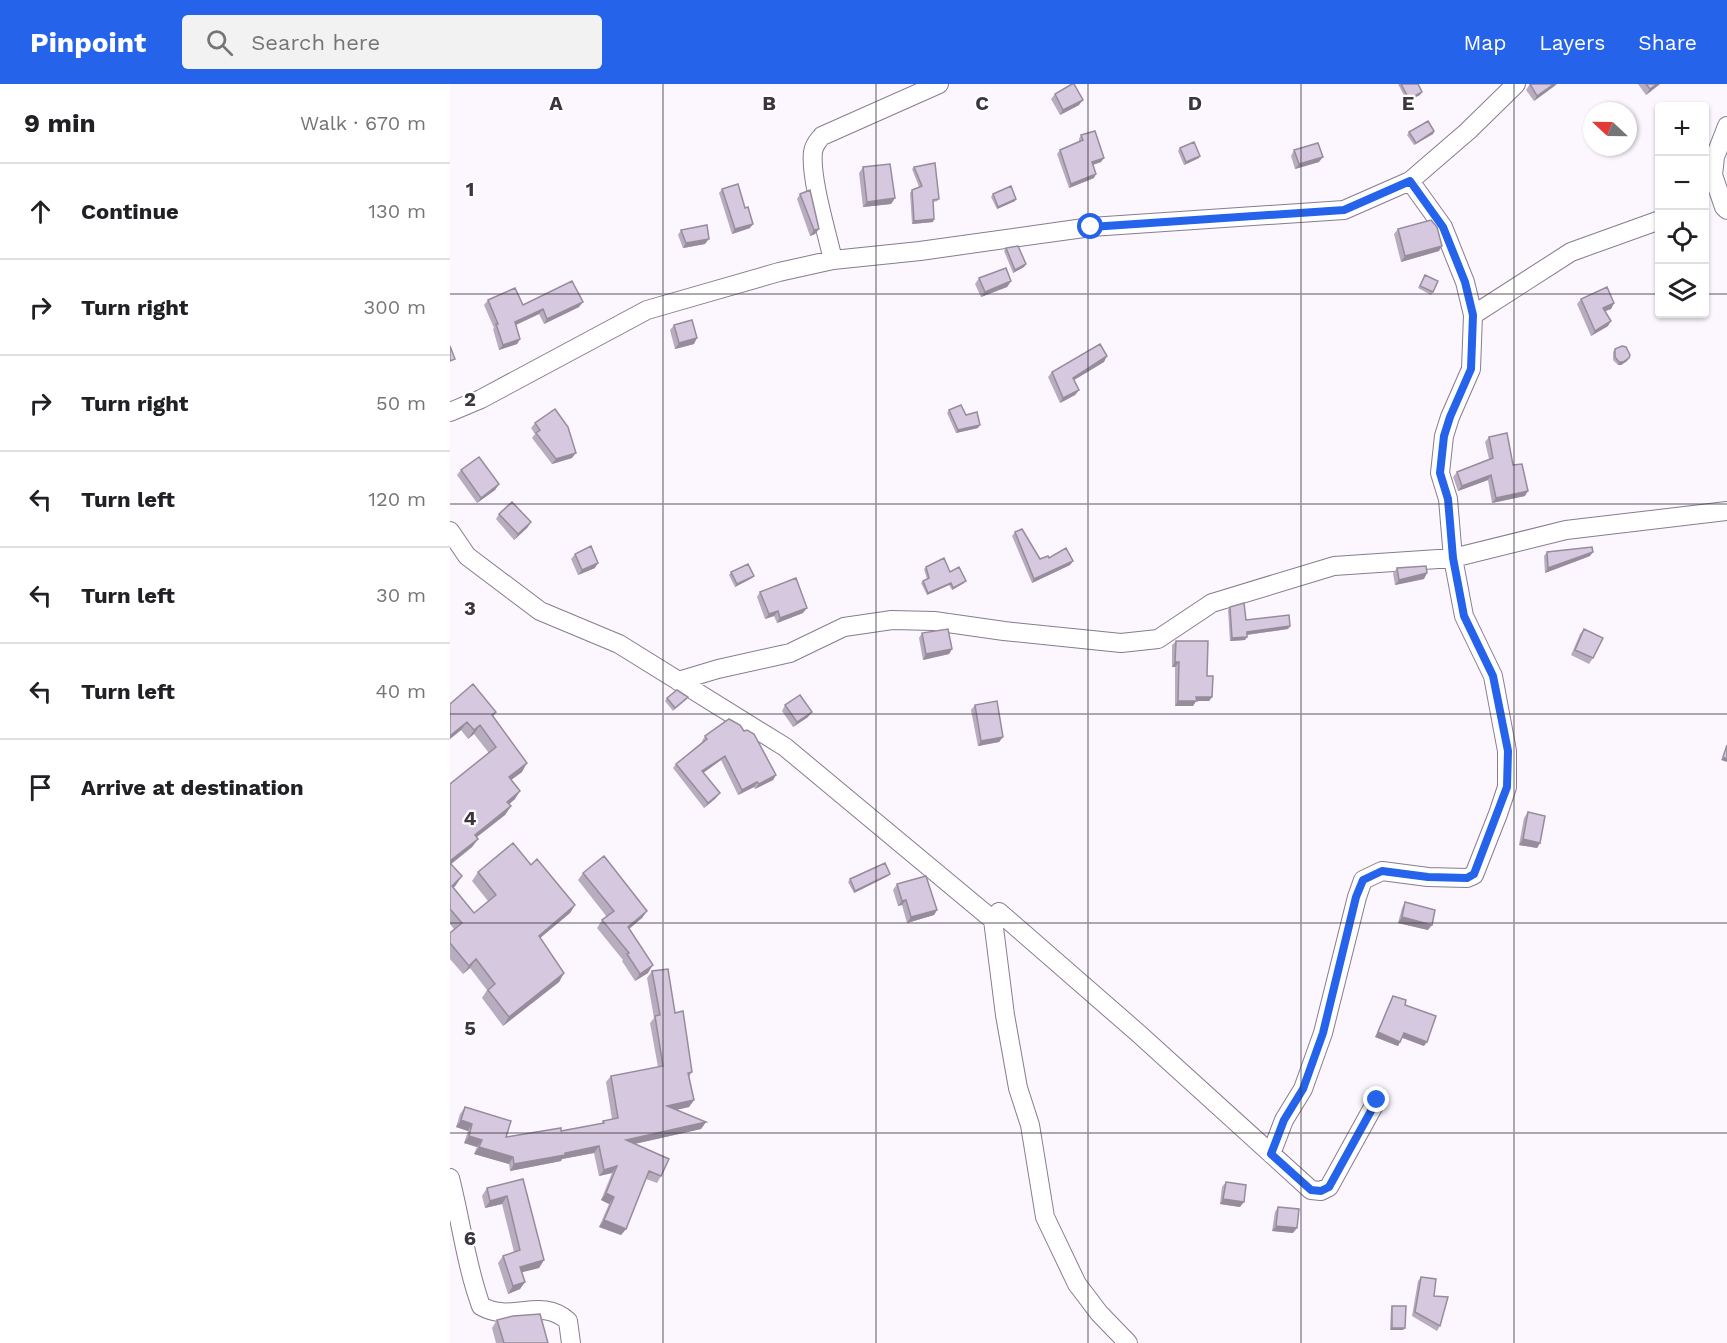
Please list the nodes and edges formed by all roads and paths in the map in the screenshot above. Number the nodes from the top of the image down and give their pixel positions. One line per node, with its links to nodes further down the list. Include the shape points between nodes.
1 (939, 84): 7 (street, via 816,142 814,174)
2 (1516, 84): 4 (street)
3 (1727, 126): 5 (street, via 1715,157 1713,175)
4 (1410, 181): 7 (street, via 1344,210 1091,227); 8 (street, via 1443,227 1465,282)
5 (1718, 203)
6 (1655, 221): 8 (street, via 1571,252)
7 (833, 260): 9 (street, via 647,310)
8 (1473, 315): 12 (street, via 1471,369 1450,417 1441,460)
9 (450, 412)
10 (1727, 511): 12 (street, via 1566,530)
11 (450, 531): 13 (street, via 467,556 540,611 619,644)
12 (1453, 558): 13 (street, via 1334,566 1212,603 1158,639 1121,643 934,621 892,620 844,627 789,653); 16 (street, via 1464,616 1493,676 1508,751 1507,787 1474,874 1467,878 1428,877 1382,871 1363,880 1323,1033 1303,1089 1284,1120)
13 (678, 681): 14 (street, via 786,747)
14 (993, 920): 16 (street, via 999,912); 19 (street, via 1005,1015 1018,1088 1030,1125 1045,1217 1077,1284)
15 (1377, 1100): 16 (street, via 1329,1187 1311,1190)
16 (1271, 1154)
17 (450, 1178): 18 (street, via 481,1306 490,1312 558,1312 568,1321)
18 (571, 1343)
19 (1128, 1343)

